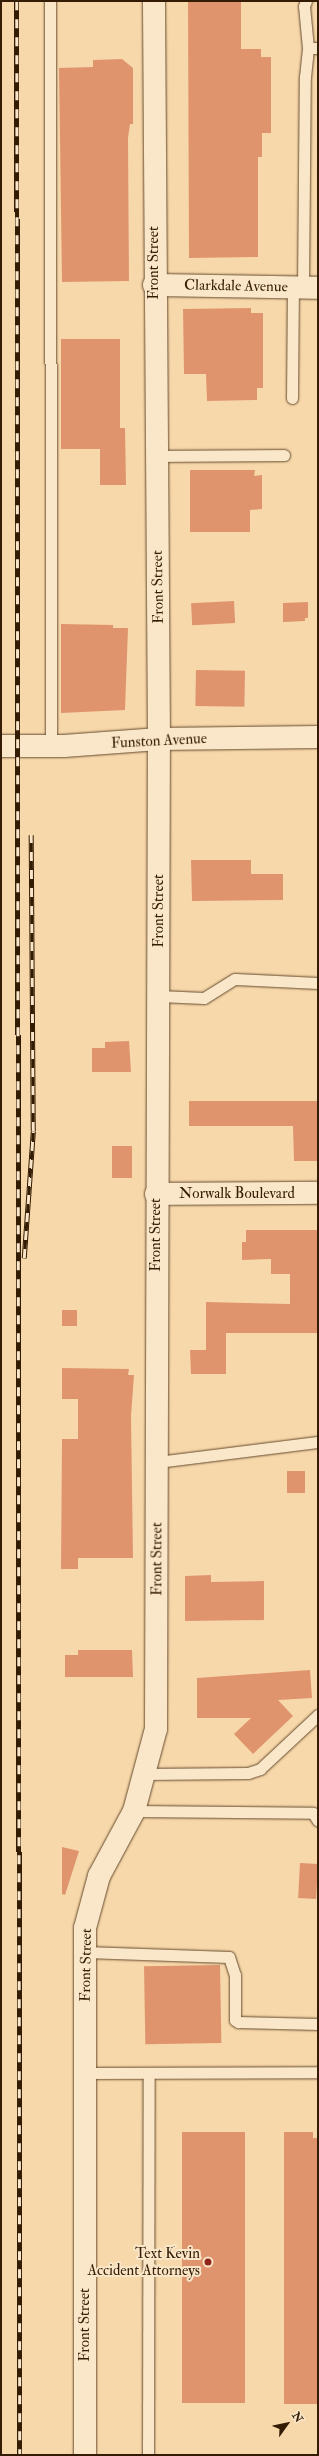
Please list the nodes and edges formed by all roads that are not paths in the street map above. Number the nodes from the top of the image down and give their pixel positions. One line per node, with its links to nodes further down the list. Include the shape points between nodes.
1 (50, 1): 13 (lane)
2 (154, 1): 5 (street, Front Street)
3 (306, 1): 4 (lane, via 304,6)
4 (313, 48): 6 (lane, via 305,77)
5 (154, 285): 6 (street, Clarkdale Avenue); 9 (street, Front Street)
6 (305, 287): 7 (lane)
7 (292, 398)
8 (284, 455): 9 (lane)
9 (156, 456): 11 (street, Front Street)
10 (318, 737): 11 (street, Funston Avenue)
11 (159, 738): 13 (street, Funston Avenue); 15 (street, Front Street)
12 (1, 746): 13 (street, Funston Avenue)
13 (52, 746)
14 (318, 983): 15 (lane, via 234,979 204,998)
15 (159, 996): 17 (street, Front Street)
16 (318, 1193): 17 (street, Norwalk Boulevard)
17 (156, 1194): 19 (street, Front Street)
18 (318, 1442): 19 (lane)
19 (157, 1462): 21 (street, Front Street, via 156,1729)
20 (318, 1715): 21 (lane, via 260,1769 248,1773)
21 (144, 1774): 22 (street, Front Street)
22 (134, 1811): 23 (lane, via 313,1813); 24 (street, Front Street, via 99,1876 85,1928)
23 (318, 1821)
24 (85, 1952): 25 (lane, via 228,1957 235,1975 235,2020); 27 (street, Front Street)
25 (318, 2024)
26 (318, 2072): 28 (lane)
27 (85, 2073): 28 (lane); 29 (street, Front Street)
28 (149, 2073): 30 (lane)
29 (85, 2455)
30 (148, 2455)

